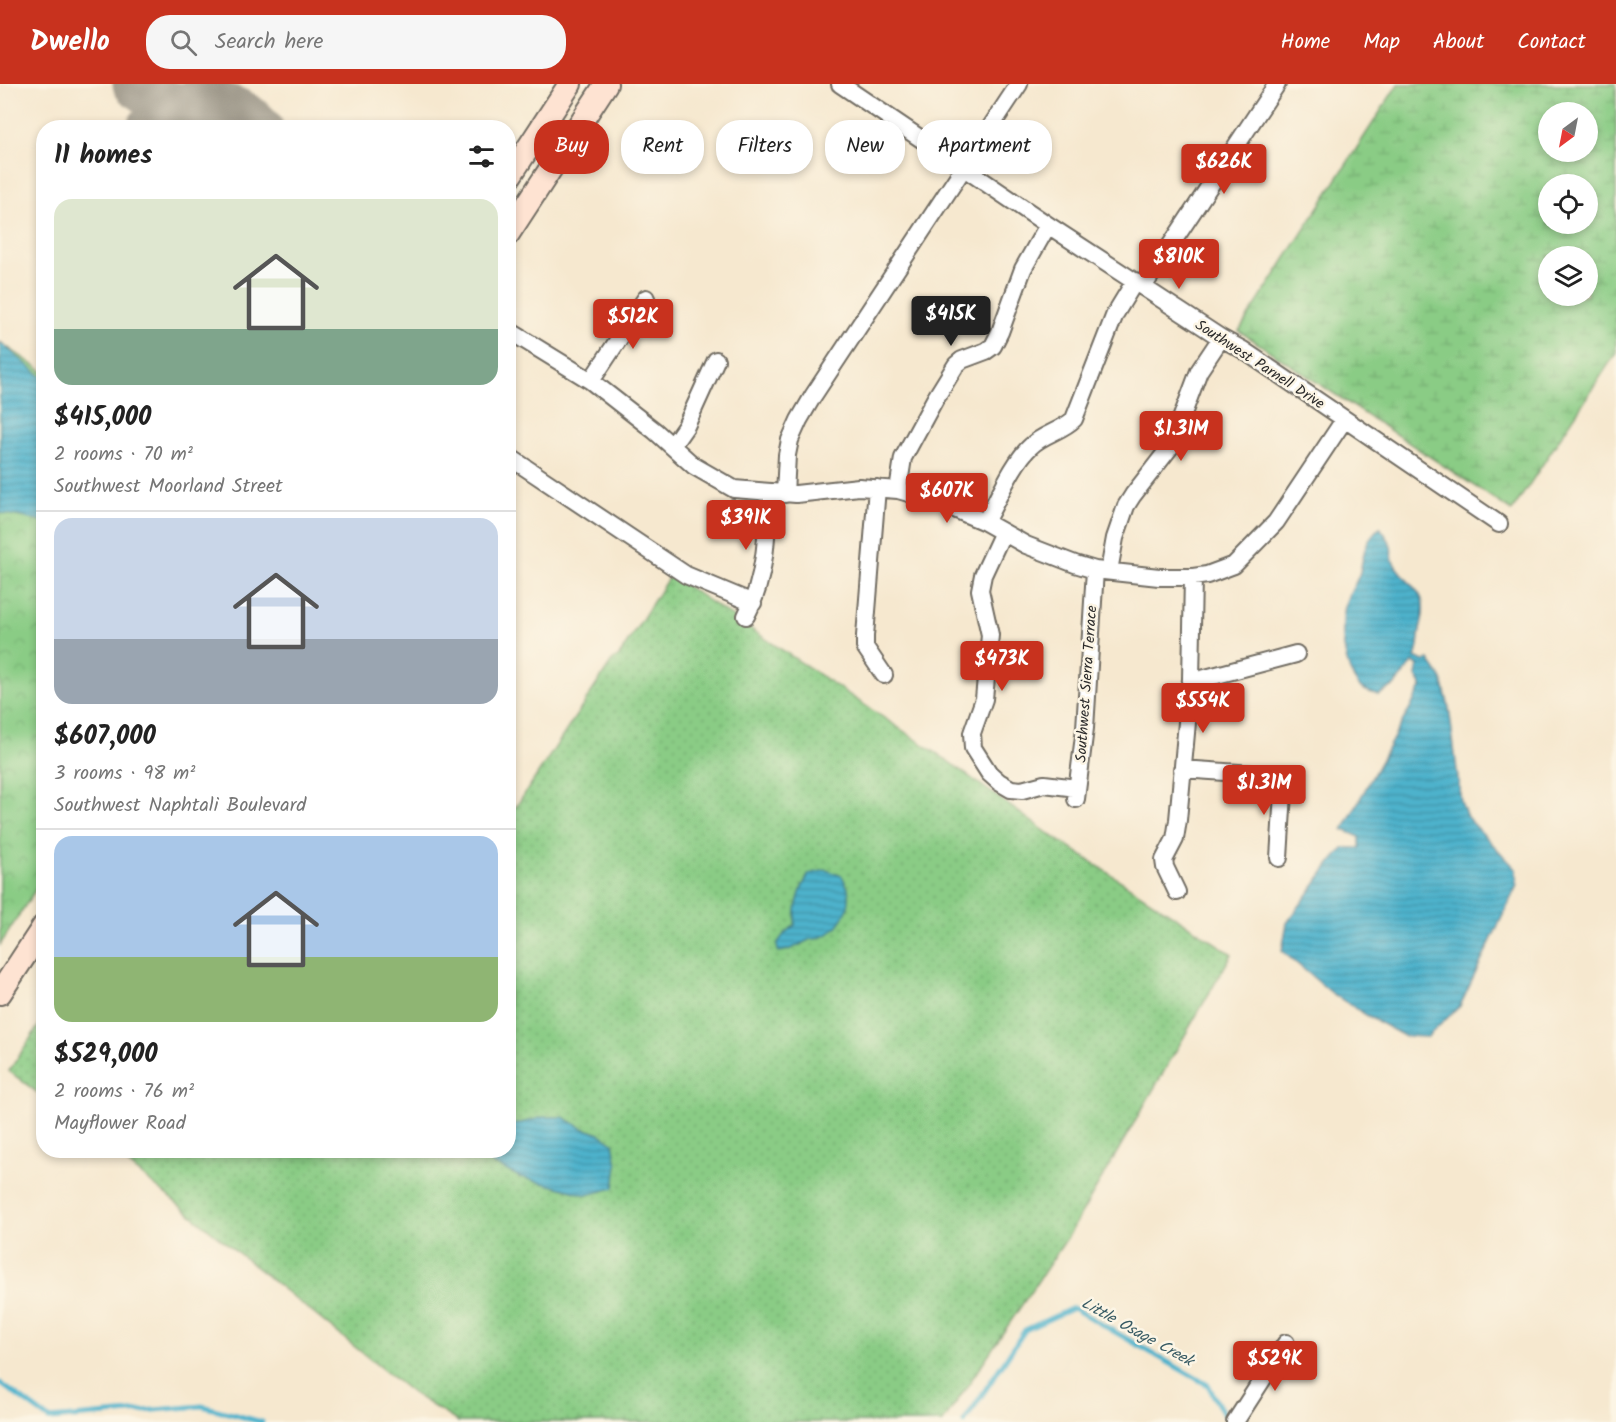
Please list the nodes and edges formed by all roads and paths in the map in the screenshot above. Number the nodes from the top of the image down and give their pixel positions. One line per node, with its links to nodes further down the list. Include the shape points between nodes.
1 (570, 84): 8 (main road)
2 (606, 84): 11 (main road)
3 (840, 84): 7 (street, Southwest Parnell Drive)
4 (1019, 84): 6 (street)
5 (1277, 84): 13 (street)
6 (995, 120)
7 (917, 136)
8 (516, 167)
9 (960, 174): 24 (street, via 799,420)
10 (973, 174): 12 (street, Southwest Parnell Drive)
11 (516, 222)
12 (1048, 225): 13 (street, Southwest Parnell Drive); 23 (street, via 1023,268 993,346 956,365 935,399 903,458)
13 (1139, 284): 16 (street, Southwest Parnell Drive); 25 (street, via 1114,314 1074,419 1030,447)
14 (646, 298): 18 (street)
15 (516, 335): 18 (street)
16 (1221, 338): 19 (street, Southwest Parnell Drive); 28 (street, Southwest Sierra Terrace, via 1199,371 1171,446 1126,506)
17 (716, 360): 20 (street, via 686,426)
18 (591, 381): 20 (street)
19 (1344, 420): 26 (street, Southwest Parnell Drive); 29 (street, via 1276,522 1234,565)
20 (672, 446): 24 (street, via 694,465 734,489)
21 (516, 461): 24 (street, via 686,575 750,610 758,591)
22 (877, 488): 23 (street); 24 (street); 31 (street, via 865,636 866,647)
23 (898, 490): 25 (street)
24 (777, 493)
25 (985, 522): 27 (street)
26 (1499, 524)
27 (1003, 532): 28 (street, via 1026,545); 28 (street, Southwest Sierra Terrace, via 980,590 990,634 984,699 972,733 973,748 989,773 1011,789 1044,784 1076,793)
28 (1102, 570): 29 (street)
29 (1193, 578): 32 (street)
30 (1296, 654): 32 (street)
31 (884, 675)
32 (1191, 679): 33 (street)
33 (1182, 769): 34 (street, via 1284,776); 35 (street, via 1174,839 1164,860)
34 (1279, 858)
35 (1178, 892)
36 (36, 938): 37 (main road)
37 (0, 993)
38 (1286, 1343): 39 (street)
39 (1235, 1422)

